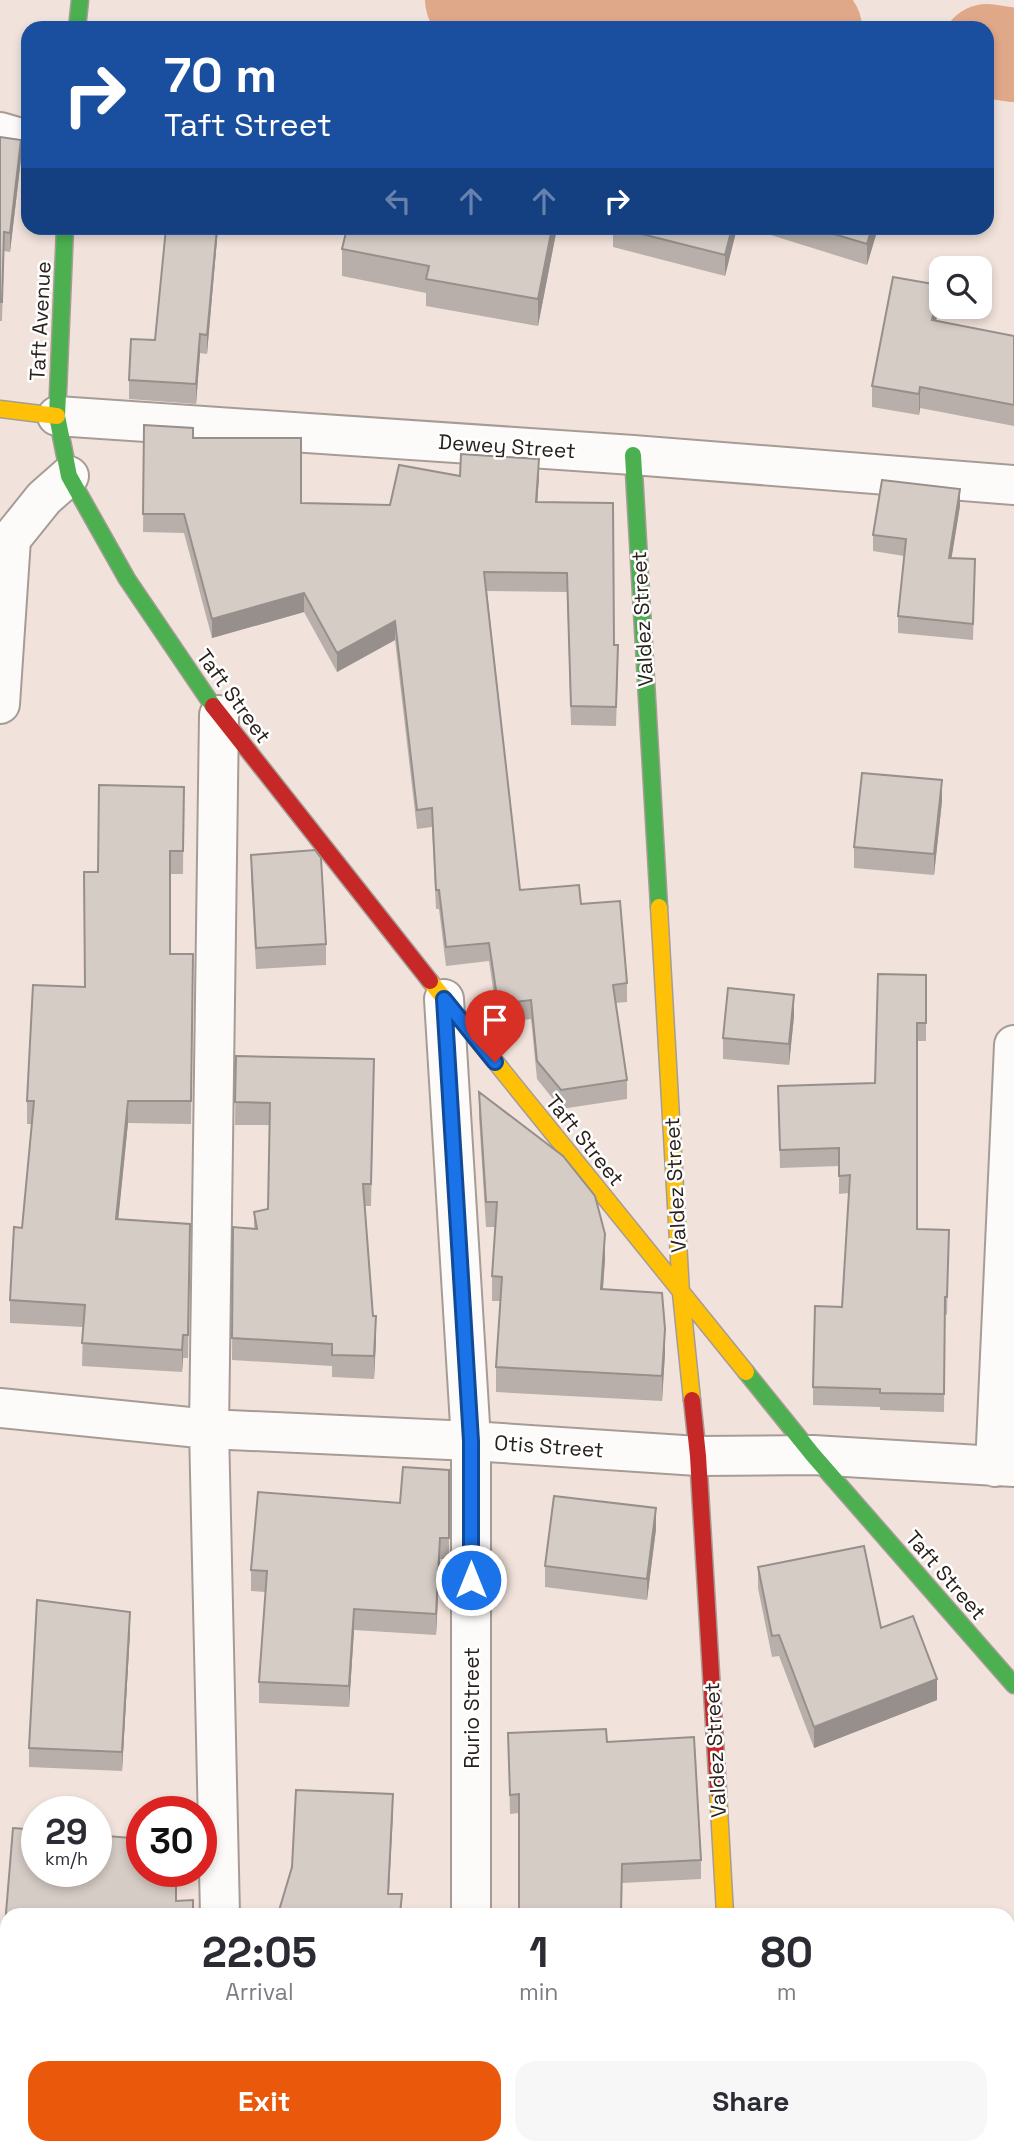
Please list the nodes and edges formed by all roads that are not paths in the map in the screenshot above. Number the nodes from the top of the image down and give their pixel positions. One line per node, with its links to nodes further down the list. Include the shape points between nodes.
1 (80, 0): 2 (street)
2 (78, 21)
3 (0, 132): 4 (street)
4 (21, 137)
5 (65, 235): 7 (street, Taft Avenue)
6 (0, 409): 7 (street, Dewey Street)
7 (57, 416): 8 (street, Dewey Street); 9 (street, Taft Street)
8 (633, 455): 10 (street, Dewey Street); 15 (street, Valdez Street)
9 (69, 475): 11 (street, via 11,539); 12 (street, Taft Street, via 127,579)
10 (1014, 485)
11 (0, 704)
12 (219, 715): 13 (street, Taft Street); 17 (street)
13 (444, 999): 15 (street, Taft Street); 18 (street, Rurio Street)
14 (1014, 1045): 21 (street)
15 (681, 1293): 19 (street, Taft Street); 20 (street, Valdez Street)
16 (0, 1408): 17 (street, Otis Street)
17 (209, 1429): 18 (street, Otis Street); 23 (street)
18 (471, 1441): 20 (street, Otis Street); 24 (street, Rurio Street)
19 (813, 1455): 20 (street, Otis Street); 21 (street, Otis Street); 22 (street, Taft Street)
20 (698, 1456): 25 (street, Valdez Street)
21 (1005, 1467)
22 (1014, 1685)
23 (220, 1908)
24 (471, 1908)
25 (725, 1908)

